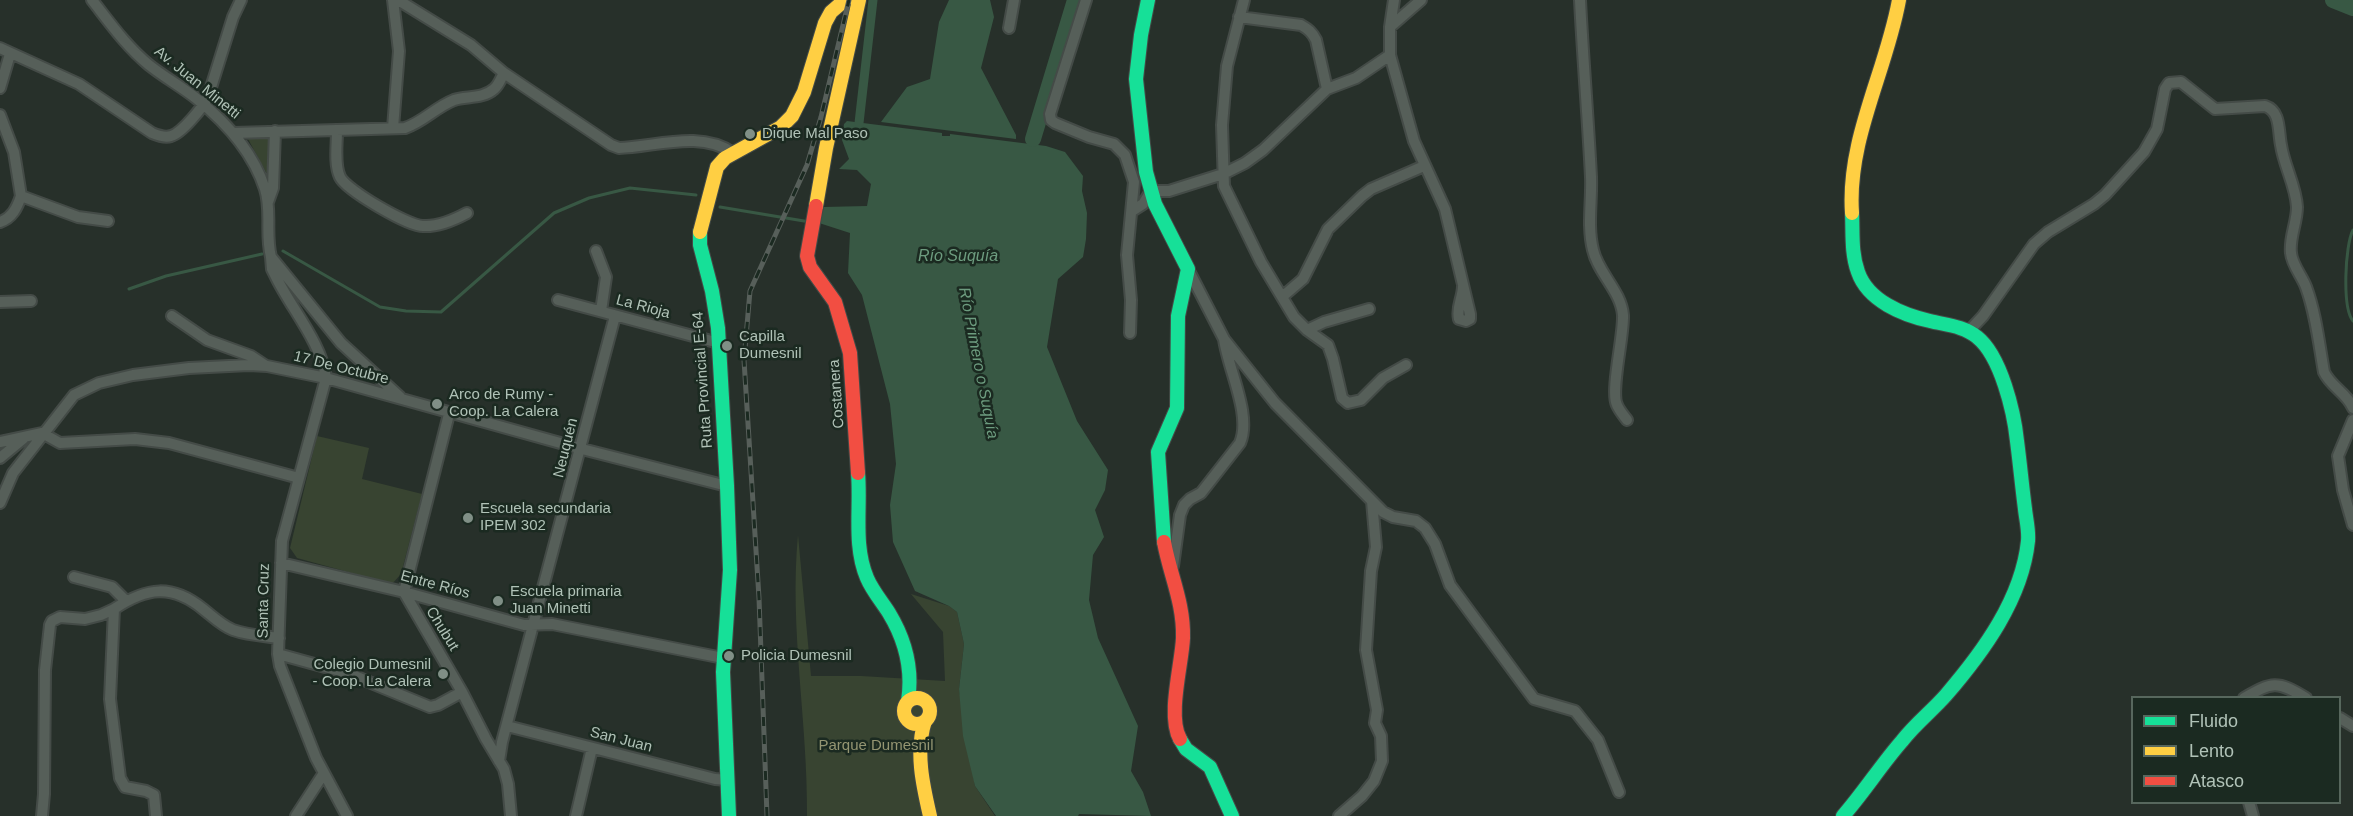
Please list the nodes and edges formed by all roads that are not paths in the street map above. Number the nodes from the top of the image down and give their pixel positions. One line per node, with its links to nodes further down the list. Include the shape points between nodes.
1 (92, 0): 23 (street, Av. Juan Minetti, via 150,65)
2 (241, 0): 23 (street)
3 (393, 0): 25 (street, via 399,51)
4 (398, 0): 20 (street, via 471,45)
5 (845, 0): 29 (street, Ruta Provincial E-64, via 825,23 804,92 792,116 775,131)
6 (859, 0): 87 (street, Costanera, via 826,148 807,246 808,261 831,295 850,353 859,486 857,537 863,568 900,633 909,657)
7 (1014, 0): 17 (street)
8 (1086, 0): 35 (street, via 1051,120 1114,144 1125,155 1134,182)
9 (1148, 0): 32 (street, via 1136,79)
10 (1244, 0): 15 (street)
11 (1394, 0): 16 (street)
12 (1421, 0): 16 (street)
13 (1580, 0): 62 (street, via 1592,248 1599,269 1621,304 1621,352 1614,391 1616,404)
14 (1899, 0): 52 (street, via 1852,174 1857,266 1874,295 1886,303 1915,316)
15 (1239, 17): 22 (street, via 1307,28 1316,40); 31 (street, via 1227,66)
16 (1390, 27): 19 (street)
17 (1009, 28)
18 (5, 51): 21 (street); 23 (street, via 79,84 160,137 177,134)
19 (1390, 55): 22 (street, via 1356,78); 30 (street)
20 (504, 73): 25 (street, via 490,92 452,101 415,124); 29 (street, via 619,148 673,142 722,146)
21 (0, 88)
22 (1327, 89): 31 (street, via 1263,150)
23 (204, 105): 28 (street, Av. Juan Minetti)
24 (0, 115): 33 (street, via 14,152)
25 (393, 128): 27 (street)
26 (275, 130): 27 (street); 28 (street); 34 (street, via 273,188)
27 (337, 130): 36 (street, via 339,174 347,186 414,225 432,226)
28 (234, 133): 34 (street, Av. Juan Minetti, via 255,167)
29 (733, 153): 55 (street, Ruta Provincial E-64, via 719,163 713,175 700,245 712,291)
30 (1424, 166): 42 (street, via 1445,209); 43 (street, via 1362,196 1328,229 1303,279)
31 (1223, 174): 32 (street, via 1169,191); 43 (street, via 1224,186 1244,231)
32 (1151, 191): 35 (street, via 1143,204); 41 (street)
33 (21, 196): 37 (street, via 78,217); 38 (street, via 8,219)
34 (268, 202): 40 (street, Av. Juan Minetti)
35 (1131, 211): 53 (street, via 1127,255)
36 (467, 213)
37 (108, 221)
38 (0, 222)
39 (596, 251): 48 (street, via 606,277)
40 (271, 257): 58 (street, Av. Juan Minetti, via 276,278 323,363); 59 (street, via 336,336)
41 (1188, 269): 54 (street); 75 (street, via 1178,316 1177,408 1158,452 1162,529)
42 (1463, 286)
43 (1282, 297): 51 (street)
44 (558, 300): 48 (street, La Rioja)
45 (31, 301): 46 (street)
46 (0, 302)
47 (1369, 309): 51 (street)
48 (600, 311): 50 (street, La Rioja)
49 (172, 316): 57 (street, via 207,340)
50 (615, 316): 55 (street, La Rioja); 67 (street, Neuquén)
51 (1307, 330): 56 (street, via 1328,345 1342,398 1348,403 1361,400 1383,378)
52 (1969, 331): 60 (street, via 2034,244 2105,195 2144,152 2157,129 2165,89 2174,81 2181,82 2215,110 2265,106 2276,114 2297,210 2292,259 2310,302 2324,372); 107 (street, via 1985,346 2012,406 2028,538 2025,557 1993,636 1946,696 1902,740)
53 (1131, 333)
54 (1224, 339): 71 (street, via 1275,403); 75 (street, via 1244,434 1202,493 1184,505)
55 (719, 343): 70 (street, Ruta Provincial E-64)
56 (1406, 365)
57 (267, 366): 58 (street, 17 De Octubre); 64 (street, 17 De Octubre, via 189,368 99,383 74,395)
58 (326, 378): 59 (street, 17 De Octubre); 69 (street, Santa Cruz)
59 (402, 399): 61 (street, 17 De Octubre)
60 (2353, 408)
61 (449, 414): 67 (street, 17 De Octubre); 77 (street)
62 (1627, 420)
63 (2353, 420): 73 (street, via 2338,456)
64 (42, 433): 65 (street); 69 (street, via 60,442 135,439 169,443); 72 (street, 17 De Octubre, via 13,473)
65 (28, 435): 66 (street); 68 (street)
66 (0, 442)
67 (582, 450): 70 (street, 17 De Octubre); 80 (street, Neuquén)
68 (0, 458)
69 (299, 478): 74 (street, Santa Cruz, via 282,541)
70 (727, 486): 83 (street, Ruta Provincial E-64, via 730,570)
71 (1372, 501): 96 (street, via 1383,512 1425,528 1450,585 1534,699 1575,711 1598,740); 106 (street, via 1376,547 1366,650 1382,761 1374,781)
72 (0, 503)
73 (2353, 525)
74 (281, 563): 77 (street, Entre Ríos); 81 (street, Santa Cruz)
75 (1172, 569): 105 (street, via 1183,637 1175,705 1178,735 1186,749 1210,767)
76 (74, 577): 78 (street, via 112,586)
77 (404, 592): 80 (street, Entre Ríos); 84 (street, Chubut)
78 (126, 601): 79 (street); 81 (street, via 152,591 172,591 192,600 233,630)
79 (114, 609): 97 (street, via 85,619 60,618 50,626 45,669); 98 (street, via 110,699 120,778 125,787 154,795)
80 (534, 626): 83 (street, Entre Ríos, via 552,624); 90 (street, Neuquén)
81 (279, 638): 82 (street, Santa Cruz)
82 (278, 654): 84 (street, via 347,673 430,707); 94 (street, Santa Cruz, via 283,679)
83 (723, 658): 95 (street, Ruta Provincial E-64)
84 (462, 692): 93 (street, Chubut)
85 (2261, 693): 86 (street, via 2281,684)
86 (2302, 696)
87 (915, 700): 88 (street, Costanera, via 927,704 930,711); 89 (street, Costanera, via 903,710)
88 (926, 721): 89 (street); 91 (street, Costanera)
89 (911, 723): 91 (street, Costanera)
90 (507, 726): 92 (street, San Juan); 93 (street, Neuquén)
91 (920, 739): 104 (street, Costanera, via 924,794)
92 (592, 748): 95 (street, San Juan); 102 (street)
93 (499, 761): 101 (street, Chubut, via 506,776)
94 (324, 773): 99 (street); 100 (street, Santa Cruz)
95 (728, 780): 103 (street, Ruta Provincial E-64)
96 (1619, 792)
97 (42, 816)
98 (156, 816)
99 (296, 816)
100 (347, 816)
101 (511, 816)
102 (576, 816)
103 (729, 816)
104 (930, 816)
105 (1232, 816)
106 (1339, 816)
107 (1843, 816)

